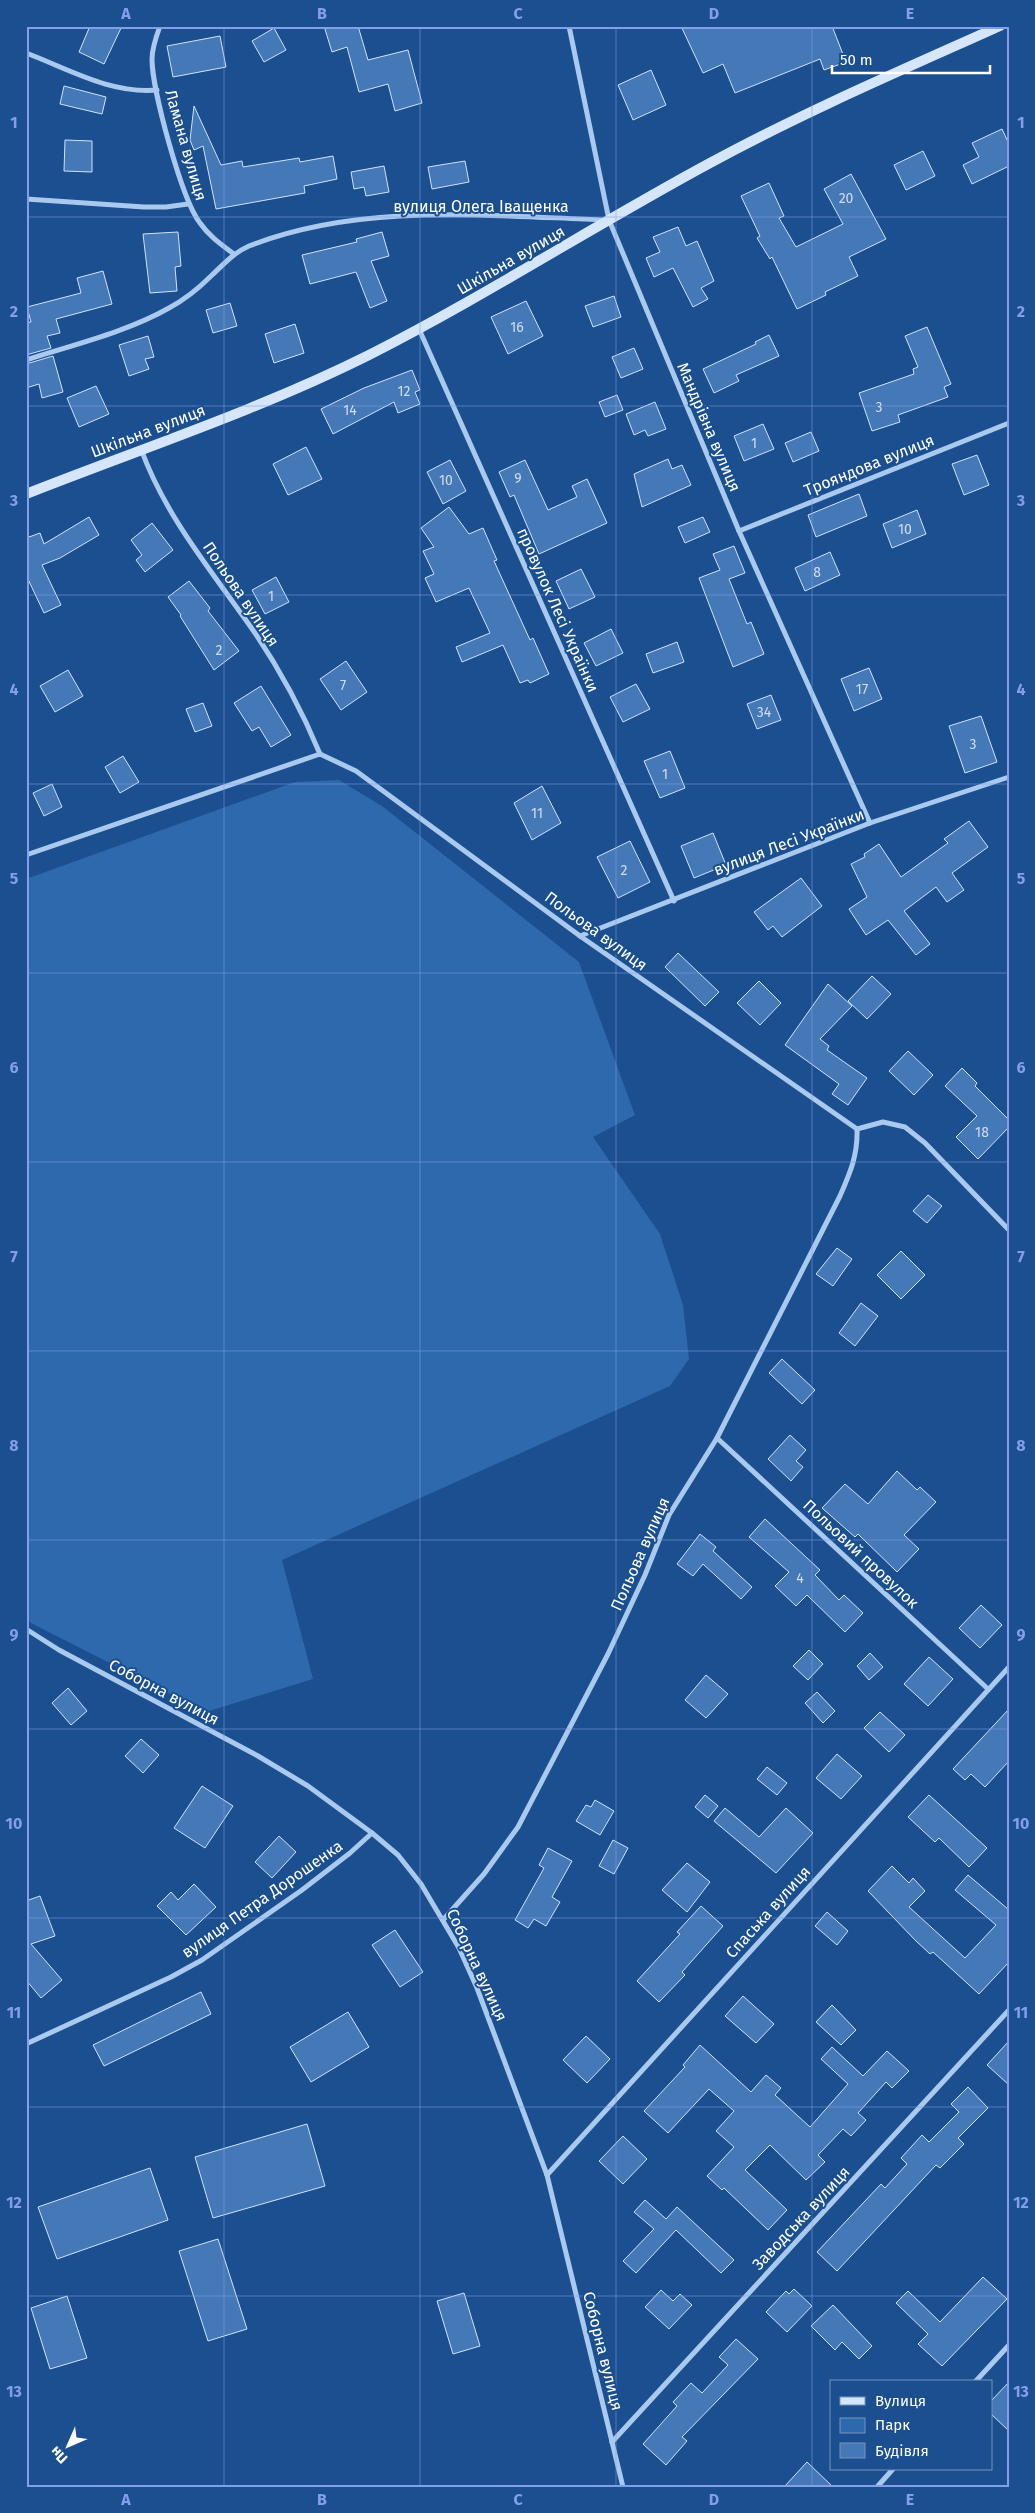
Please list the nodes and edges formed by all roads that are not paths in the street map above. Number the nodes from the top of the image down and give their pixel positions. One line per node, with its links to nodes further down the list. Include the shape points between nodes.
1 (160, 26): 5 (street, Ламана вулиця, via 152,59)
2 (570, 26): 8 (street, Мандрівна вулиця)
3 (1000, 26): 8 (main road, Шкільна вулиця, via 767,133)
4 (26, 53): 5 (street, via 113,88)
5 (157, 90): 7 (street, Ламана вулиця)
6 (26, 199): 7 (street, via 166,208)
7 (188, 204): 9 (street, Ламана вулиця, via 208,232)
8 (609, 220): 9 (street, вулиця Олега Іващенка, via 460,215 392,217 302,231 249,246); 10 (main road, Шкільна вулиця); 15 (street, Мандрівна вулиця)
9 (234, 254): 11 (street, вулиця Олега Іващенка, via 199,288 158,314)
10 (419, 329): 13 (main road, Шкільна вулиця, via 320,377); 20 (street, провулок Лесі Українки)
11 (26, 360)
12 (1009, 423): 15 (street, Трояндова вулиця)
13 (141, 449): 14 (main road, Шкільна вулиця); 16 (street, Польова вулиця, via 156,485 184,534 256,635 300,711)
14 (26, 494)
15 (739, 531): 18 (street, Мандрівна вулиця)
16 (320, 754): 19 (street); 21 (street, Польова вулиця, via 356,771)
17 (1009, 777): 18 (street, вулиця Лесі Українки)
18 (870, 824): 20 (street, вулиця Лесі Українки)
19 (26, 855)
20 (674, 901): 21 (street, вулиця Лесі Українки)
21 (580, 936): 22 (street, Польова вулиця)
22 (857, 1129): 23 (street, via 883,1122 905,1127 925,1143); 24 (street, Польова вулиця, via 854,1165 840,1196)
23 (1009, 1230)
24 (717, 1438): 27 (street, Польовий провулок); 29 (street, Польова вулиця, via 669,1515 608,1654 518,1827 493,1864)
25 (26, 1629): 28 (street, Соборна вулиця, via 286,1772)
26 (1009, 1666): 27 (street, Спаська вулиця)
27 (988, 1689): 32 (street, Спаська вулиця)
28 (372, 1833): 29 (street, Соборна вулиця, via 410,1869); 31 (street, вулиця Петра Дорошенка, via 310,1884 202,1960)
29 (443, 1920): 32 (street, Соборна вулиця, via 477,1988)
30 (1009, 2010): 35 (street, Заводська вулиця)
31 (26, 2044)
32 (547, 2175): 35 (street, Соборна вулиця)
33 (1009, 2345): 34 (street)
34 (977, 2380)
35 (612, 2442): 37 (street, Соборна вулиця)
36 (892, 2470): 38 (street)
37 (623, 2487)
38 (877, 2487)

